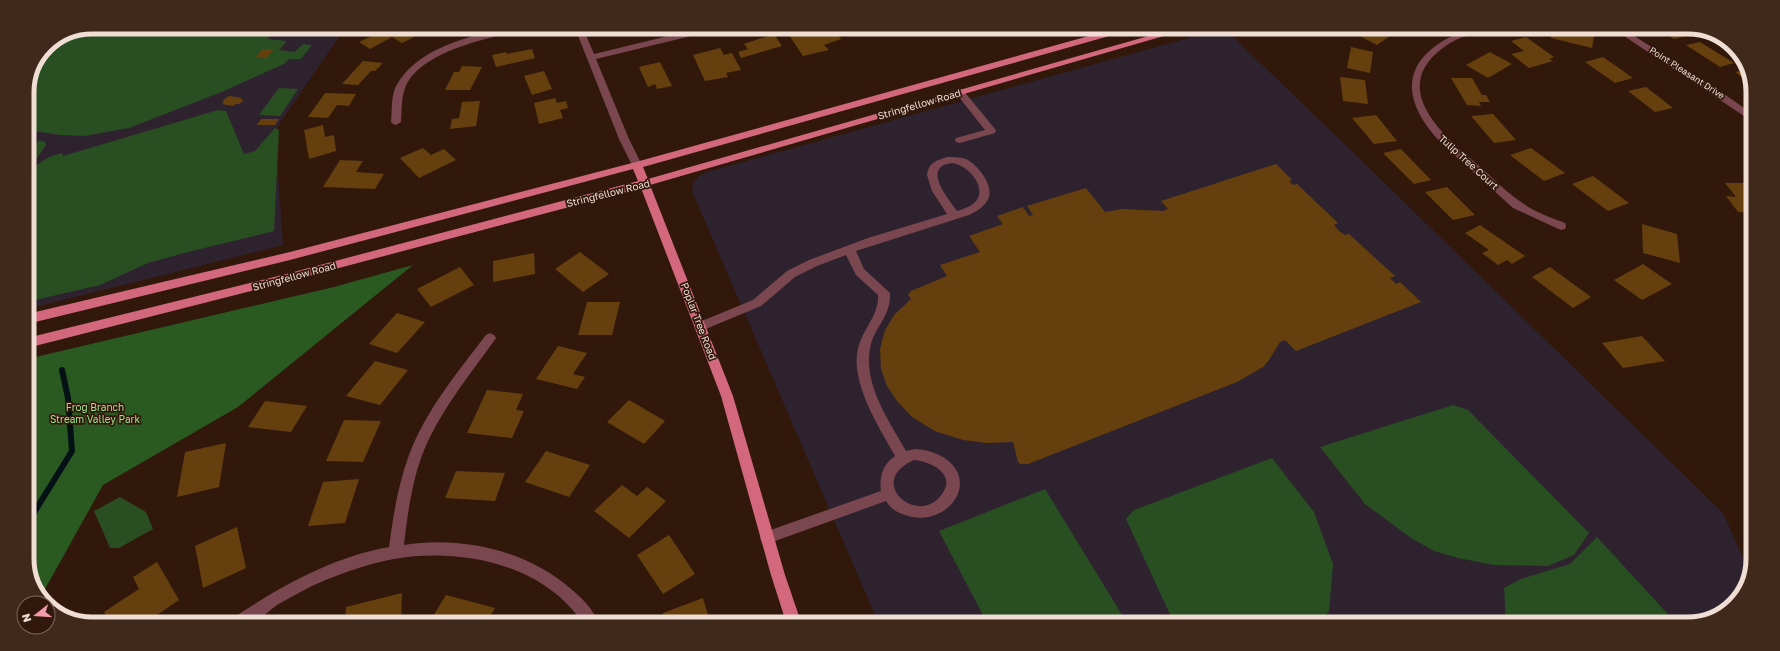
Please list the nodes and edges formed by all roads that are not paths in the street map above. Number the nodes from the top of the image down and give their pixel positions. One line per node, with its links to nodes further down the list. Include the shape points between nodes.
1 (494, 34): 11 (street, via 454,46 416,68 401,86)
2 (581, 34): 8 (street, Poplar Tree Road)
3 (688, 34): 8 (street)
4 (1106, 34): 13 (main road, Stringfellow Road)
5 (1166, 34): 9 (main road, Stringfellow Road)
6 (1462, 34): 16 (street, Tulip Tree Court, via 1439,45 1421,64 1416,84 1420,106 1429,123 1443,140 1517,205)
7 (1625, 34): 10 (street, Point Pleasant Drive)
8 (591, 57): 13 (street, Poplar Tree Road, via 624,139)
9 (960, 92): 12 (street, via 990,131); 14 (main road, Stringfellow Road)
10 (1746, 114)
11 (396, 122)
12 (960, 140)
13 (637, 164): 14 (main road, Poplar Tree Road); 18 (main road, Stringfellow Road, via 290,256)
14 (645, 183): 19 (main road, Poplar Tree Road); 21 (main road, Stringfellow Road)
15 (954, 215): 15 (street, via 981,202 986,190 982,180 969,166 953,160 936,165 932,169 932,175); 17 (street)
16 (1560, 226)
17 (849, 249): 19 (street, via 791,274 757,303); 22 (street, via 860,272 884,293 885,305 865,344 864,369 873,401)
18 (34, 317)
19 (701, 326): 24 (main road, Poplar Tree Road, via 727,396)
20 (490, 338): 25 (street, via 447,395 416,454 405,490)
21 (34, 341)
22 (903, 457): 23 (street, via 889,469 886,477); 23 (street, via 923,454 934,457 949,470 953,488 943,504 934,510 924,512 902,508)
23 (888, 494): 24 (street)
24 (767, 538): 28 (main road, Poplar Tree Road)
25 (396, 552): 26 (street, via 331,570 293,588); 27 (street, via 440,549 480,552 511,561 564,591)
26 (247, 617)
27 (588, 617)
28 (792, 617)

